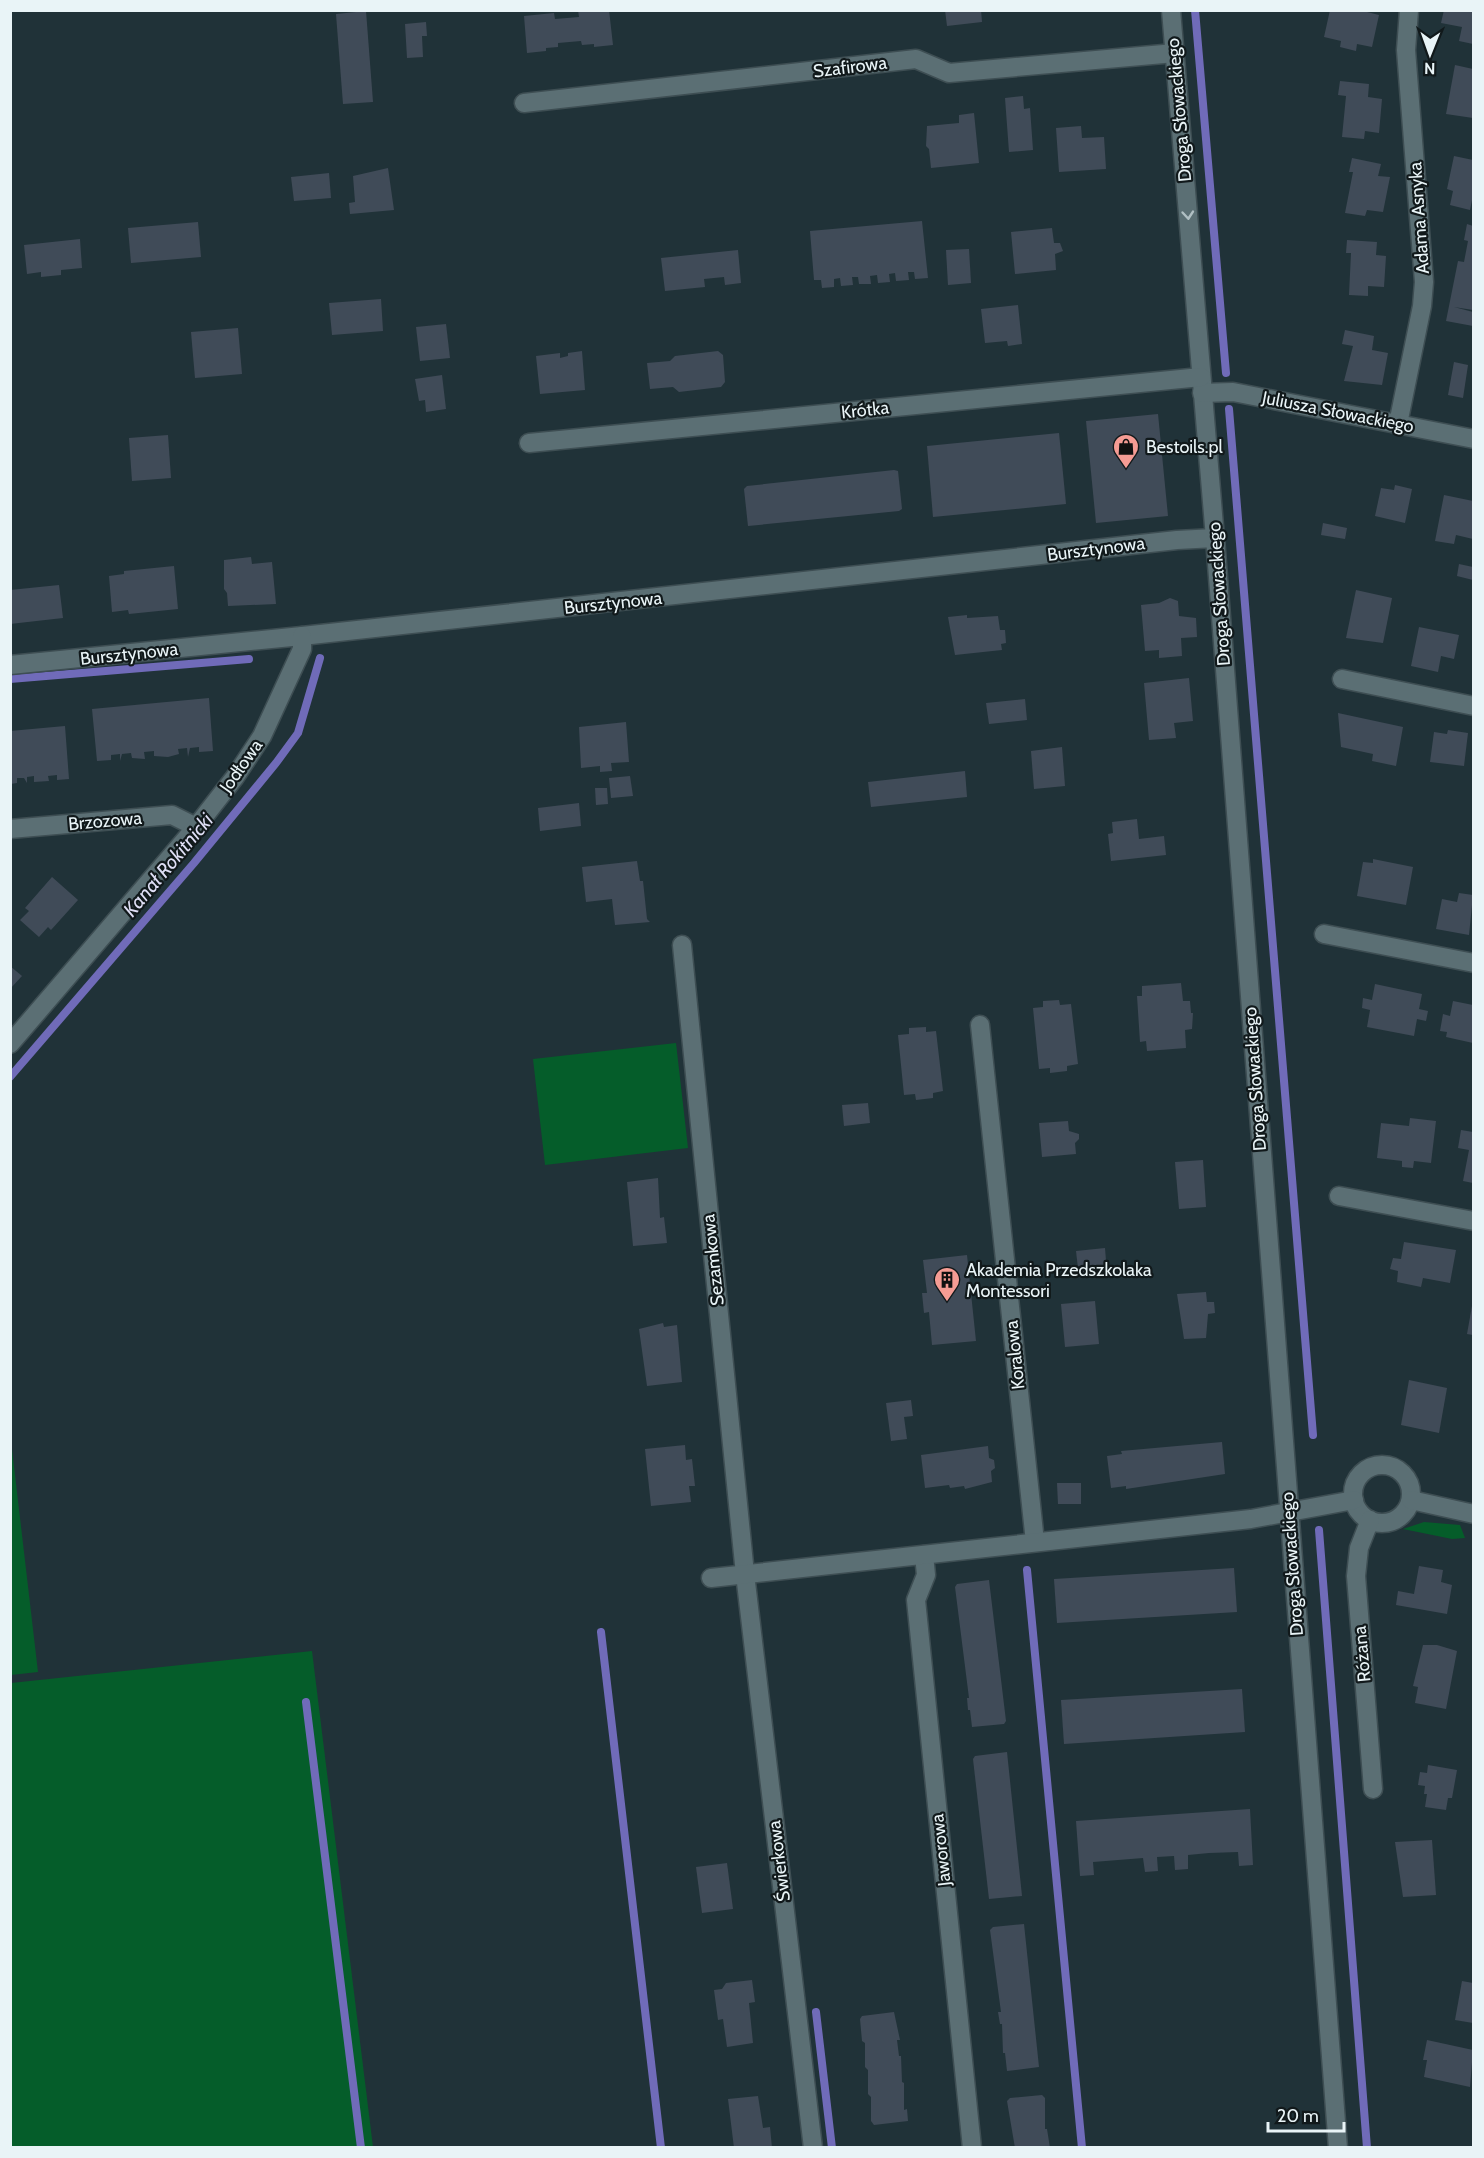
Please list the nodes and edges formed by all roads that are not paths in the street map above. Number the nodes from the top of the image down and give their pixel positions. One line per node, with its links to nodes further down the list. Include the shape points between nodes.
1 (1171, 10): 3 (street, Droga Słowackiego)
2 (1409, 10): 6 (street, Adama Asnyka, via 1406,50 1424,282)
3 (1175, 53): 4 (street, Szafirowa, via 950,73 916,59); 5 (street, Droga Słowackiego, one-way to 5)
4 (524, 103)
5 (1202, 385): 6 (street, Juliusza Słowackiego); 8 (street, Krótka); 9 (street, Droga Słowackiego)
6 (1398, 424): 7 (street, Juliusza Słowackiego)
7 (1473, 439)
8 (529, 443)
9 (1215, 538): 10 (street, Bursztynowa); 25 (street, Droga Słowackiego)
10 (302, 636): 11 (street, Bursztynowa); 14 (street, Jodłowa, via 302,649 262,736)
11 (10, 665)
12 (1342, 679): 13 (street)
13 (1473, 706)
14 (196, 827): 15 (street, Brzozowa, via 172,815); 20 (street, Jodłowa)
15 (10, 829)
16 (1324, 934): 18 (street)
17 (682, 945): 30 (street, Sezamkowa)
18 (1473, 963)
19 (980, 1025): 28 (street, Koralowa)
20 (10, 1044)
21 (1339, 1196): 22 (street)
22 (1473, 1221)
23 (1354, 1500): 24 (street, via 1360,1475 1383,1464 1406,1476); 25 (street); 27 (street)
24 (1411, 1500): 26 (street); 27 (street, via 1396,1520)
25 (1288, 1511): 28 (street, via 1251,1519); 35 (street, Droga Słowackiego)
26 (1473, 1514)
27 (1370, 1520): 32 (street, Różana, via 1359,1548 1356,1576)
28 (1035, 1542): 29 (street)
29 (924, 1555): 30 (street); 34 (street, Jaworowa, via 927,1575 916,1600)
30 (745, 1574): 31 (street); 33 (street, Świerkowa)
31 (711, 1578)
32 (1373, 1789)
33 (813, 2148)
34 (972, 2148)
35 (1338, 2148)

